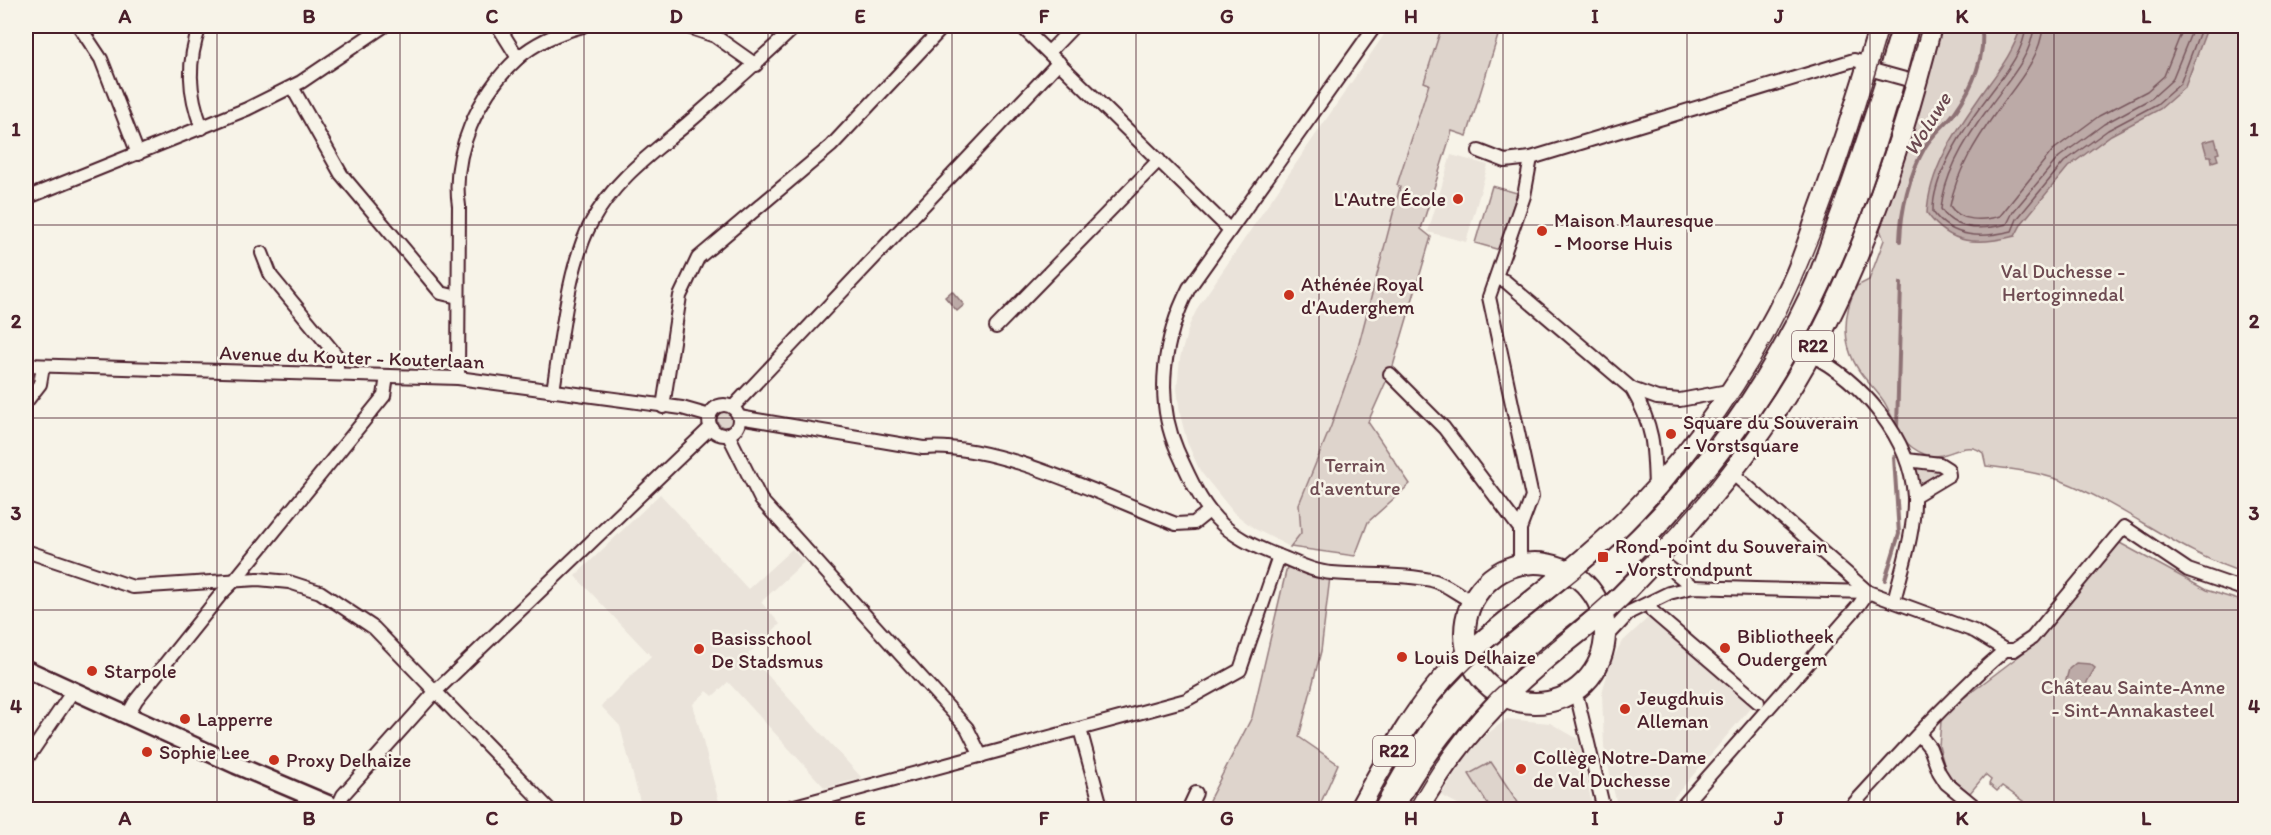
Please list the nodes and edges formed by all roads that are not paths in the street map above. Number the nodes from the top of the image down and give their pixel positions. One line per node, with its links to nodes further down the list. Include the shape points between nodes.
1 (79, 26): 23 (street, via 101,59)
2 (200, 26): 21 (street, via 189,74 190,92)
3 (384, 26): 20 (street)
4 (498, 26): 15 (street)
5 (583, 26): 15 (street, via 551,38)
6 (686, 26): 18 (street, via 715,36)
7 (796, 26): 18 (street)
8 (944, 26): 43 (street, via 831,146 698,258 680,296)
9 (1021, 26): 14 (street)
10 (1074, 26): 14 (street)
11 (1375, 26): 27 (street)
12 (1880, 26): 17 (main road, R22)
13 (1930, 26): 19 (main road, R22)
14 (1049, 52): 16 (street)
15 (518, 58): 30 (street, via 482,104 460,158 456,187)
16 (1059, 62): 25 (street); 44 (street)
17 (1869, 64): 19 (street, via 1876,71); 24 (street, via 1854,60 1840,63); 40 (main road, R22, via 1794,279)
18 (756, 65): 41 (street, via 626,174 603,202 576,262)
19 (1916, 82): 32 (main road, R22, via 1856,254)
20 (292, 87): 21 (street); 30 (street, via 341,174 441,293)
21 (202, 128): 23 (street)
22 (1479, 152): 24 (street, via 1505,161)
23 (138, 154): 26 (street)
24 (1531, 158): 29 (street, via 1524,196)
25 (1159, 160): 27 (street); 31 (street)
26 (26, 198)
27 (1230, 230): 51 (street, via 1189,288 1176,314 1164,369 1169,431 1188,476)
28 (262, 254): 35 (street, via 271,276 337,356)
29 (1496, 278): 39 (street, via 1505,281); 52 (street, via 1489,297 1532,497)
30 (458, 297): 38 (street)
31 (996, 327)
32 (1809, 354): 47 (street, via 1844,375 1859,390 1884,420); 48 (main road, R22, via 1783,400)
33 (26, 365): 34 (street, Avenue du Kouter - Kouterlaan)
34 (43, 366): 35 (street, Avenue du Kouter - Kouterlaan); 42 (street, via 40,384)
35 (337, 374): 37 (street, Avenue du Kouter - Kouterlaan)
36 (1390, 374): 52 (street, via 1444,429)
37 (387, 376): 38 (street, Avenue du Kouter - Kouterlaan); 58 (street, via 384,396)
38 (458, 378): 41 (street, Avenue du Kouter - Kouterlaan)
39 (1632, 389): 40 (street, via 1657,398 1680,400); 49 (street, via 1646,413 1653,437)
40 (1733, 390): 49 (main road, R22, via 1695,444)
41 (554, 391): 43 (street, Avenue du Kouter - Kouterlaan)
42 (26, 402)
43 (663, 407): 45 (street, Avenue du Kouter - Kouterlaan, via 682,408)
44 (736, 412): 45 (street, via 719,405); 46 (street, via 737,428); 51 (street, via 923,448 941,446 1005,458 1176,524 1194,523)
45 (710, 422): 46 (street, via 718,434); 71 (street)
46 (728, 434): 78 (street, via 761,500 967,728)
47 (1907, 460): 50 (street); 50 (street, via 1940,464 1948,469 1948,475)
48 (1731, 472): 55 (main road, R22); 61 (street)
49 (1655, 490): 57 (main road, R22)
50 (1914, 496): 63 (street)
51 (1209, 511): 54 (street, via 1246,544)
52 (1520, 529): 56 (street)
53 (26, 551): 58 (street, via 133,587)
54 (1279, 556): 62 (street, via 1328,573 1429,579); 76 (street, via 1240,670 1186,700)
55 (1657, 558): 59 (street); 65 (main road, R22)
56 (1520, 564): 57 (main road, via 1555,565); 62 (main road, via 1491,577)
57 (1571, 572): 65 (main road, via 1594,593); 68 (main road, R22)
58 (234, 580): 71 (street, via 289,582 320,592 374,628); 75 (street)
59 (1693, 587): 61 (street); 66 (street, via 1669,593 1630,612)
60 (2246, 590): 67 (street, via 2188,570 2124,527 2032,638 2014,650)
61 (1868, 592): 63 (street); 89 (street)
62 (1472, 601): 68 (main road, via 1466,618)
63 (1894, 602): 67 (street, via 1974,631)
64 (1653, 611): 74 (street)
65 (1603, 613): 66 (main road); 73 (main road, R22)
66 (1605, 639): 72 (main road, via 1595,670)
67 (2005, 650): 77 (street)
68 (1468, 655): 73 (main road, via 1480,678); 86 (main road, R22, via 1422,708)
69 (26, 669): 70 (main road)
70 (73, 691): 75 (main road); 79 (street)
71 (436, 692): 81 (street, via 343,795); 82 (street)
72 (1572, 693): 73 (main road, via 1538,703); 88 (street, via 1578,701)
73 (1503, 696): 87 (main road, R22, via 1448,759)
74 (1758, 702)
75 (127, 716): 81 (main road)
76 (1080, 729): 78 (street); 84 (street)
77 (1919, 734): 90 (street); 91 (street, via 1946,783)
78 (981, 756): 83 (street)
79 (26, 760)
80 (1196, 793): 85 (street)
81 (339, 809)
82 (550, 810)
83 (780, 810)
84 (1102, 810)
85 (1188, 810)
86 (1359, 810)
87 (1417, 810)
88 (1604, 810)
89 (1679, 810)
90 (1848, 810)
91 (1979, 810)

